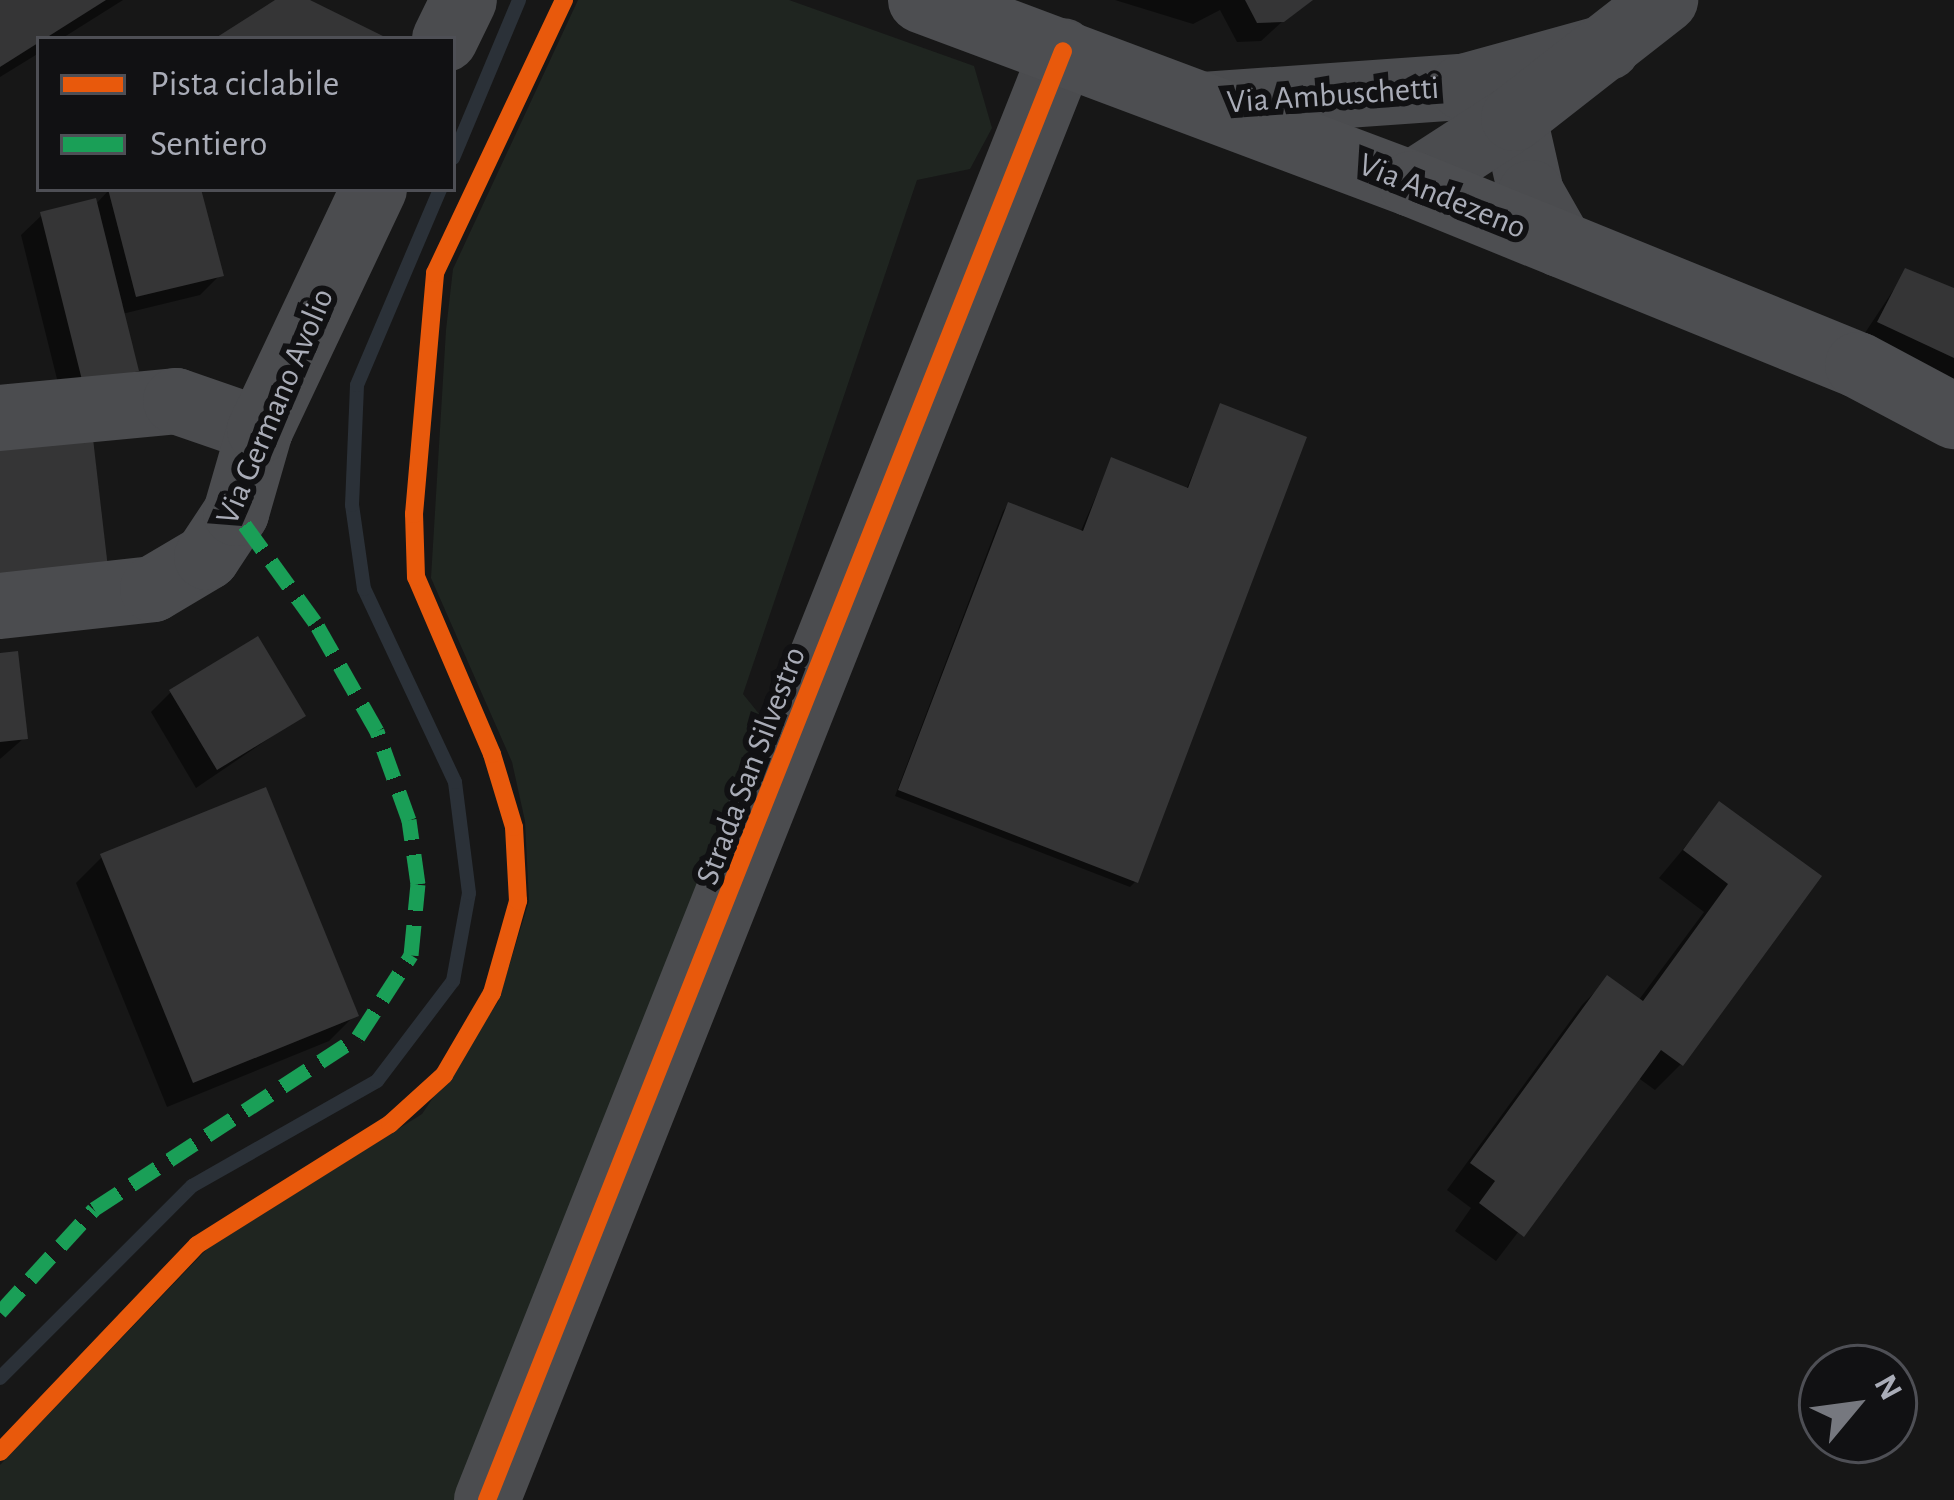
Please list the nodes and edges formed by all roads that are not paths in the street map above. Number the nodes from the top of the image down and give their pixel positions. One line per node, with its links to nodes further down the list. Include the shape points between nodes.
1 (464, 0): 4 (street)
2 (921, 0): 5 (main road, Via Andezeno)
3 (1665, 0): 6 (street, Via Ambuschetti, via 1608,46)
4 (446, 36)
5 (1064, 51): 7 (main road, Via Andezeno); 15 (street, Strada San Silvestro)
6 (1489, 102): 7 (street, Via Ambuschetti); 8 (street, Via Ambuschetti); 10 (street)
7 (1203, 105): 8 (main road, Via Andezeno)
8 (1392, 176): 10 (main road, Via Andezeno)
9 (373, 192): 13 (street, Via Germano Avolio)
10 (1560, 244): 11 (main road, Via Andezeno, via 1858,365)
11 (1954, 416)
12 (0, 418): 13 (street, via 176,401)
13 (260, 430): 14 (street, Via Germano Avolio, via 236,513 207,557 153,589)
14 (0, 606)
15 (488, 1500)

